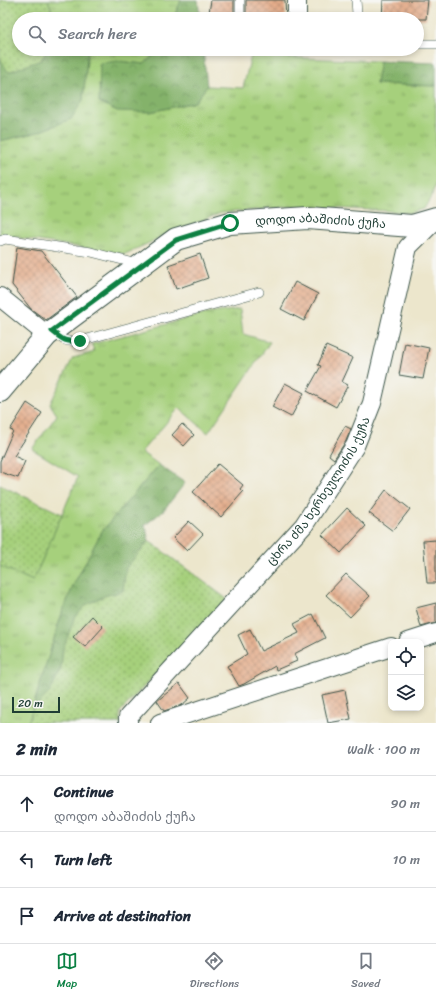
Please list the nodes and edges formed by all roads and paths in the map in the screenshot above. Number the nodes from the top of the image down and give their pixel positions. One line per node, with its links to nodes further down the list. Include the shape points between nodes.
1 (240, 0): 4 (lane)
2 (297, 0): 5 (street)
3 (356, 0): 6 (lane)
4 (240, 12)
5 (297, 12)
6 (357, 12)
7 (424, 44): 8 (lane)
8 (436, 44)
9 (436, 219): 11 (street, დოდო აბაშიძის ქუჩა, via 412,226 308,218 230,223 176,240); 19 (street, ცხრა ძმა ხერხეულიძის ქუჩა, via 408,247 372,403 355,446 304,525 128,717)
10 (0, 241): 11 (lane, via 5,239 91,252)
11 (142, 265): 14 (street, დოდო აბაშიძის ქუჩა)
12 (259, 292): 14 (lane, via 80,341 70,342)
13 (0, 297): 14 (street)
14 (49, 333): 15 (street, დოდო აბაშიძის ქუჩა)
15 (0, 392)
16 (436, 633): 17 (street)
17 (417, 639)
18 (388, 648): 20 (street)
19 (128, 723)
20 (160, 723)

